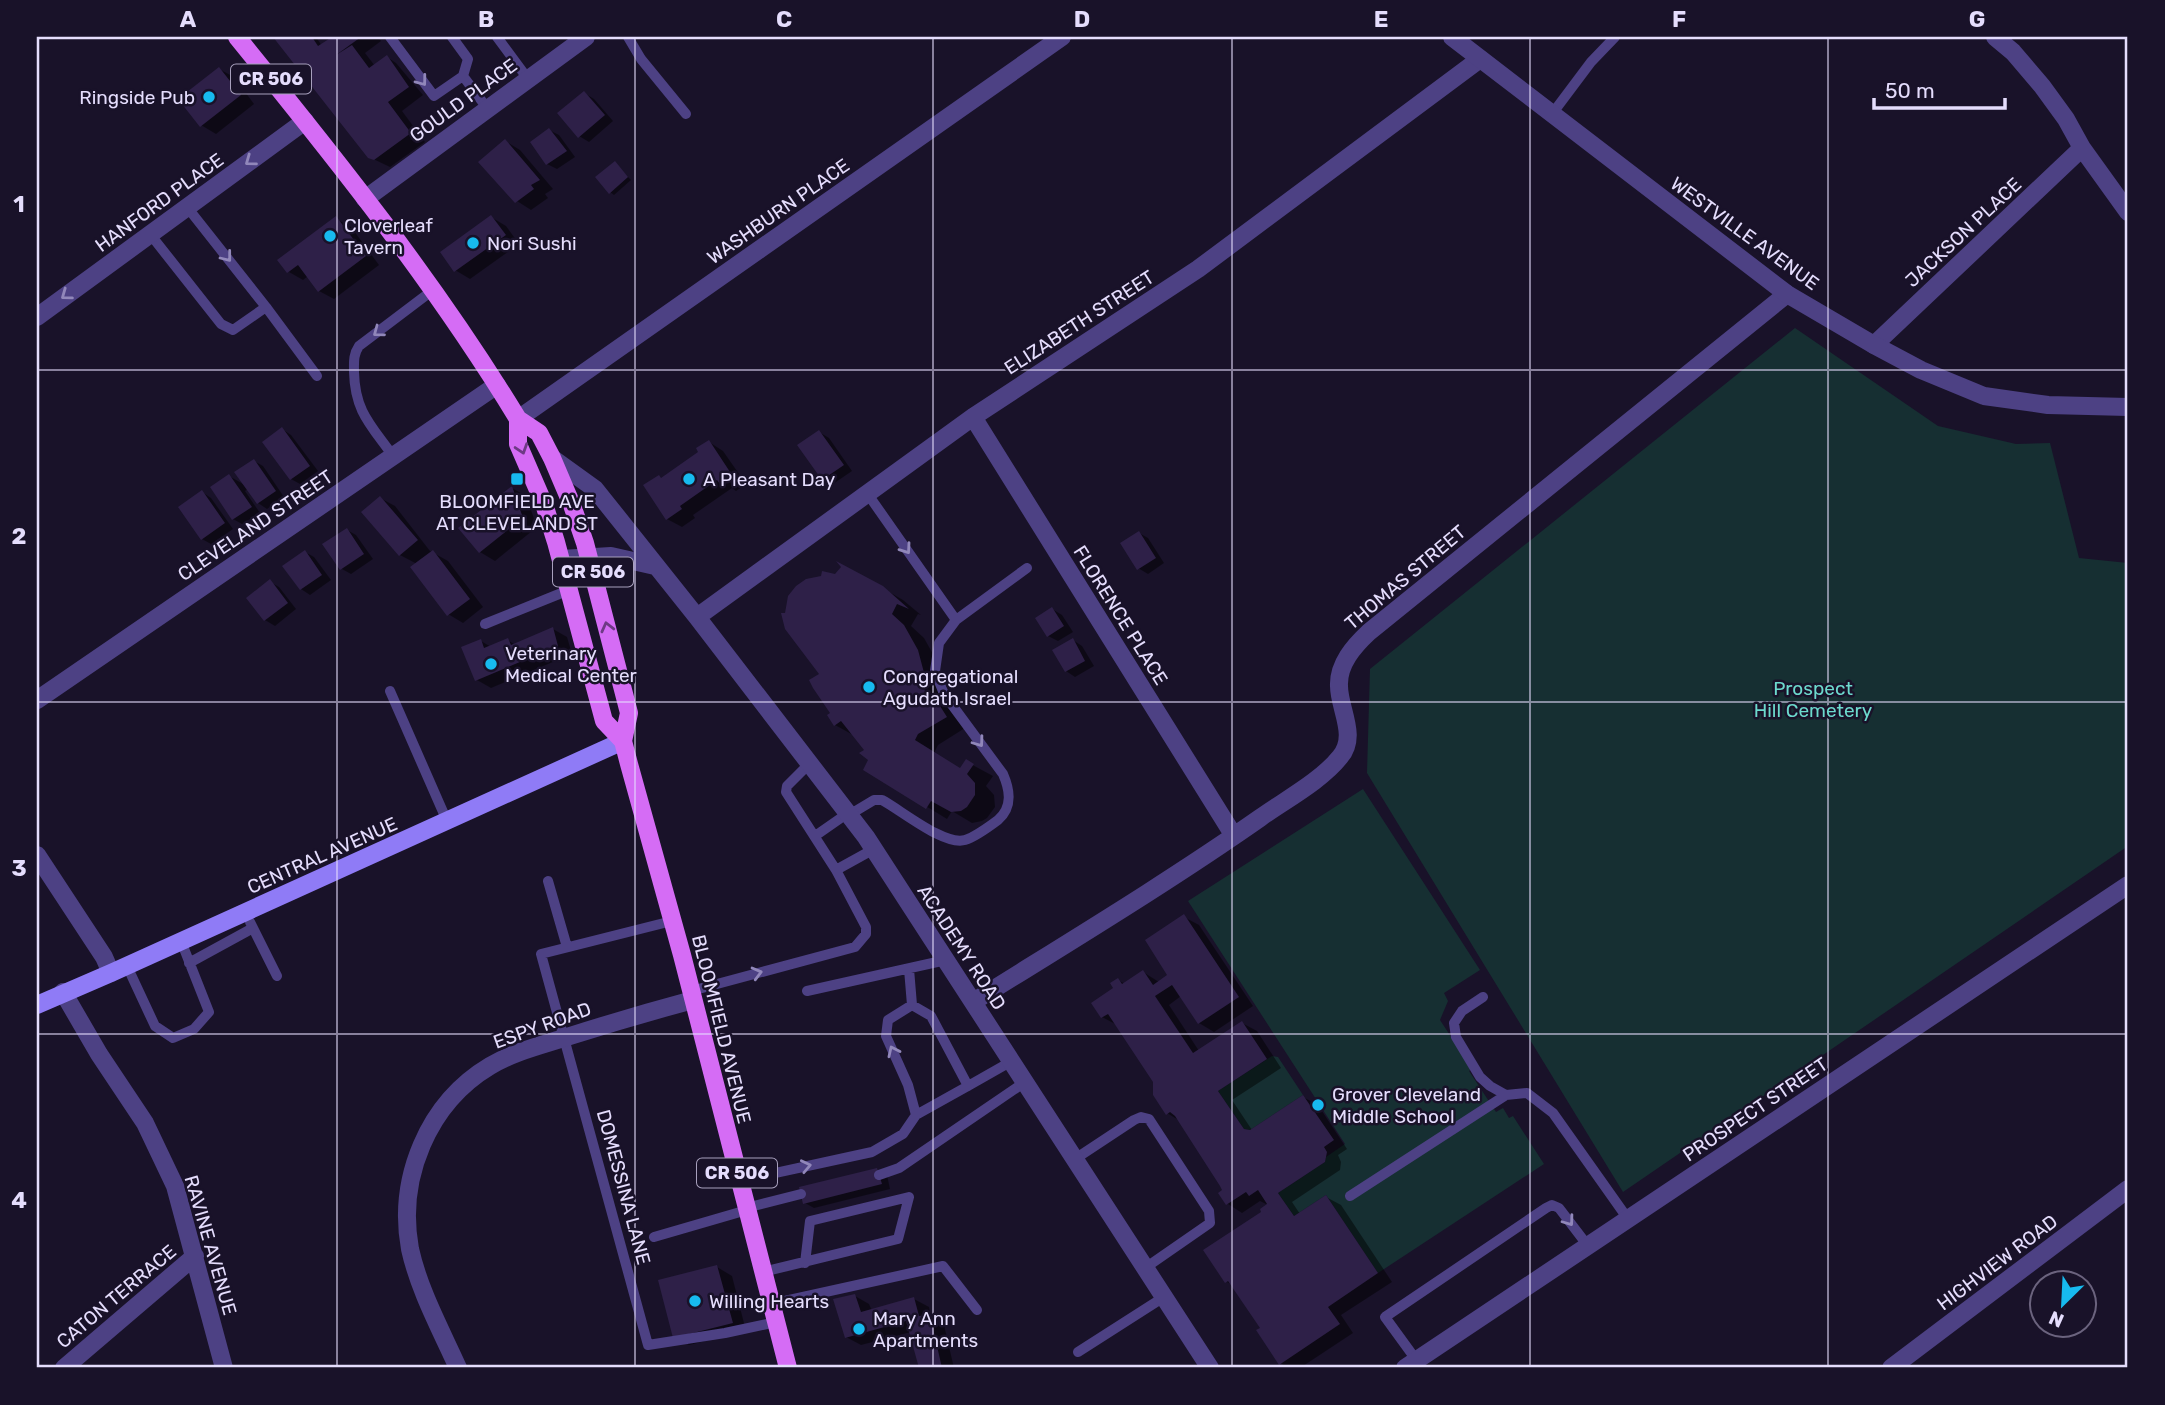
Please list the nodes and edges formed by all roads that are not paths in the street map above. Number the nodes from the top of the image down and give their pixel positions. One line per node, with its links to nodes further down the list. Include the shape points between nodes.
1 (237, 37): 17 (main road, BLOOMFIELD AVENUE / CR 506)
2 (390, 37): 12 (lane, one-way to 12, via 433,96)
3 (452, 37): 12 (lane, via 468,59)
4 (497, 37): 13 (lane)
5 (586, 37): 13 (street, GOULD PLACE)
6 (628, 37): 15 (lane)
7 (1062, 37): 32 (street, WASHBURN PLACE)
8 (1452, 37): 11 (street, WESTVILLE AVENUE)
9 (1615, 37): 16 (lane)
10 (1995, 37): 18 (street, via 2042,86)
11 (1480, 59): 16 (street, WESTVILLE AVENUE); 31 (street, ELIZABETH STREET, via 1198,269)
12 (463, 76): 14 (lane)
13 (528, 79): 14 (street, GOULD PLACE)
14 (487, 108): 19 (street, GOULD PLACE)
15 (686, 114)
16 (1552, 114): 24 (street, WESTVILLE AVENUE)
17 (305, 121): 19 (main road, BLOOMFIELD AVENUE / CR 506); 20 (street, HANFORD PLACE, one-way to 20)
18 (2082, 148): 21 (street); 27 (street, JACKSON PLACE)
19 (365, 199): 23 (main road, BLOOMFIELD AVENUE / CR 506)
20 (187, 207): 22 (street, HANFORD PLACE); 25 (lane, one-way to 25)
21 (2128, 212)
22 (150, 234): 25 (lane, via 226,328 233,330); 26 (street, HANFORD PLACE, one-way to 26)
23 (433, 290): 29 (main road, BLOOMFIELD AVENUE / CR 506); 33 (lane, one-way to 33, via 354,354 354,393 360,410)
24 (1787, 294): 27 (street, WESTVILLE AVENUE); 51 (street, THOMAS STREET, via 1362,638 1347,658 1338,685 1347,726 1346,750 1331,767)
25 (266, 307): 28 (lane)
26 (37, 317)
27 (1874, 345): 30 (street, WESTVILLE AVENUE, via 1984,396 2048,405)
28 (317, 376)
29 (497, 385): 32 (main road, BLOOMFIELD AVENUE / CR 506); 33 (street, CLEVELAND STREET)
30 (2128, 407)
31 (973, 417): 35 (street, ELIZABETH STREET); 51 (street, FLORENCE PLACE)
32 (518, 419): 34 (main road, BLOOMFIELD AVENUE / CR 506, via 539,433); 37 (main road, BLOOMFIELD AVENUE / CR 506, one-way to 37, via 518,444)
33 (393, 456): 45 (street, CLEVELAND STREET)
34 (552, 458): 36 (main road, BLOOMFIELD AVENUE / CR 506); 38 (street, ACADEMY ROAD, via 595,489)
35 (867, 493): 41 (street, ELIZABETH STREET); 42 (lane, one-way to 42)
36 (589, 558): 37 (street); 38 (street, via 611,556); 46 (main road, BLOOMFIELD AVENUE / CR 506, one-way to 36, via 629,713)
37 (561, 559): 40 (main road, BLOOMFIELD AVENUE / CR 506)
38 (655, 566): 41 (street, ACADEMY ROAD)
39 (1027, 568): 42 (lane)
40 (569, 590): 43 (lane); 46 (main road, BLOOMFIELD AVENUE / CR 506, via 604,721)
41 (697, 617): 47 (street, ACADEMY ROAD)
42 (956, 620): 48 (lane, one-way to 48, via 939,643 935,671 944,694 1003,774 1009,789 1004,814 965,840 933,831 882,800)
43 (485, 624)
44 (390, 691): 49 (lane)
45 (37, 700)
46 (623, 741): 49 (main road, CENTRAL AVENUE); 58 (main road, BLOOMFIELD AVENUE / CR 506)
47 (810, 763): 48 (street, ACADEMY ROAD); 50 (lane, via 786,792)
48 (848, 814): 50 (lane); 52 (street, ACADEMY ROAD)
49 (447, 821): 57 (main road, CENTRAL AVENUE)
50 (815, 836): 54 (lane)
51 (1234, 836): 70 (street, THOMAS STREET)
52 (874, 849): 54 (lane); 61 (street, ACADEMY ROAD)
53 (37, 855): 64 (street, via 104,957)
54 (836, 870): 68 (lane, one-way to 54, via 855,947 866,927)
55 (548, 880): 60 (lane)
56 (2128, 885): 86 (street, PROSPECT STREET)
57 (249, 920): 59 (main road, CENTRAL AVENUE); 62 (lane); 65 (lane)
58 (672, 920): 60 (lane); 68 (main road, BLOOMFIELD AVENUE / CR 506)
59 (181, 942): 62 (lane); 64 (main road, CENTRAL AVENUE)
60 (567, 947): 73 (lane, DOMESSINA LANE, via 541,954)
61 (946, 960): 63 (lane); 70 (street, ACADEMY ROAD)
62 (189, 963): 64 (lane, via 209,1013 194,1029 173,1038 155,1026)
63 (909, 969): 66 (lane); 72 (lane)
64 (119, 970): 67 (main road, CENTRAL AVENUE)
65 (276, 976)
66 (807, 991)
67 (63, 992): 71 (main road, CENTRAL AVENUE); 89 (street, RAVINE AVENUE, via 145,1123 175,1186)
68 (692, 995): 73 (street, ESPY ROAD); 81 (main road, BLOOMFIELD AVENUE / CR 506)
69 (1483, 997): 77 (lane, via 1462,1011 1454,1023 1456,1037 1480,1077)
70 (974, 1002): 74 (street, ACADEMY ROAD)
71 (37, 1004)
72 (912, 1005): 76 (lane, via 931,1016); 78 (lane, one-way to 72, via 886,1036 888,1020)
73 (565, 1038): 96 (lane, DOMESSINA LANE, via 648,1345); 101 (street, ESPY ROAD, via 506,1058 475,1076 438,1115 414,1164 407,1217 411,1253)
74 (1012, 1061): 75 (street, ACADEMY ROAD); 76 (lane)
75 (1025, 1082): 79 (street, ACADEMY ROAD); 80 (lane, via 900,1168)
76 (968, 1086): 78 (lane)
77 (1506, 1095): 84 (lane); 86 (lane, via 1527,1093 1553,1112)
78 (916, 1115): 81 (lane, one-way to 78, via 872,1152 903,1134)
79 (1075, 1159): 91 (street, ACADEMY ROAD); 91 (lane, via 1134,1120 1149,1119 1209,1211 1210,1223)
80 (879, 1175)
81 (739, 1181): 85 (main road, BLOOMFIELD AVENUE / CR 506)
82 (2128, 1189): 104 (street, HIGHVIEW ROAD)
83 (801, 1194): 85 (lane)
84 (1350, 1196)
85 (747, 1209): 87 (lane); 92 (main road, BLOOMFIELD AVENUE / CR 506)
86 (1628, 1219): 88 (street, PROSPECT STREET)
87 (654, 1237)
88 (1588, 1246): 98 (street, PROSPECT STREET); 98 (lane, one-way to 88, via 1385,1317 1546,1208 1559,1208)
89 (195, 1256): 99 (street, CATON TERRACE); 100 (street, RAVINE AVENUE)
90 (804, 1263): 90 (lane, via 898,1239 909,1197 810,1221); 92 (lane)
91 (1145, 1268): 93 (street, ACADEMY ROAD)
92 (763, 1272): 94 (main road, BLOOMFIELD AVENUE / CR 506)
93 (1164, 1297): 97 (lane); 103 (street, ACADEMY ROAD)
94 (771, 1304): 95 (lane, via 943,1266); 96 (main road, BLOOMFIELD AVENUE / CR 506)
95 (977, 1310)
96 (776, 1322): 102 (main road, BLOOMFIELD AVENUE / CR 506)
97 (1078, 1352)
98 (1411, 1364)
99 (64, 1368)
100 (224, 1368)
101 (458, 1368)
102 (788, 1368)
103 (1210, 1368)
104 (1891, 1368)

